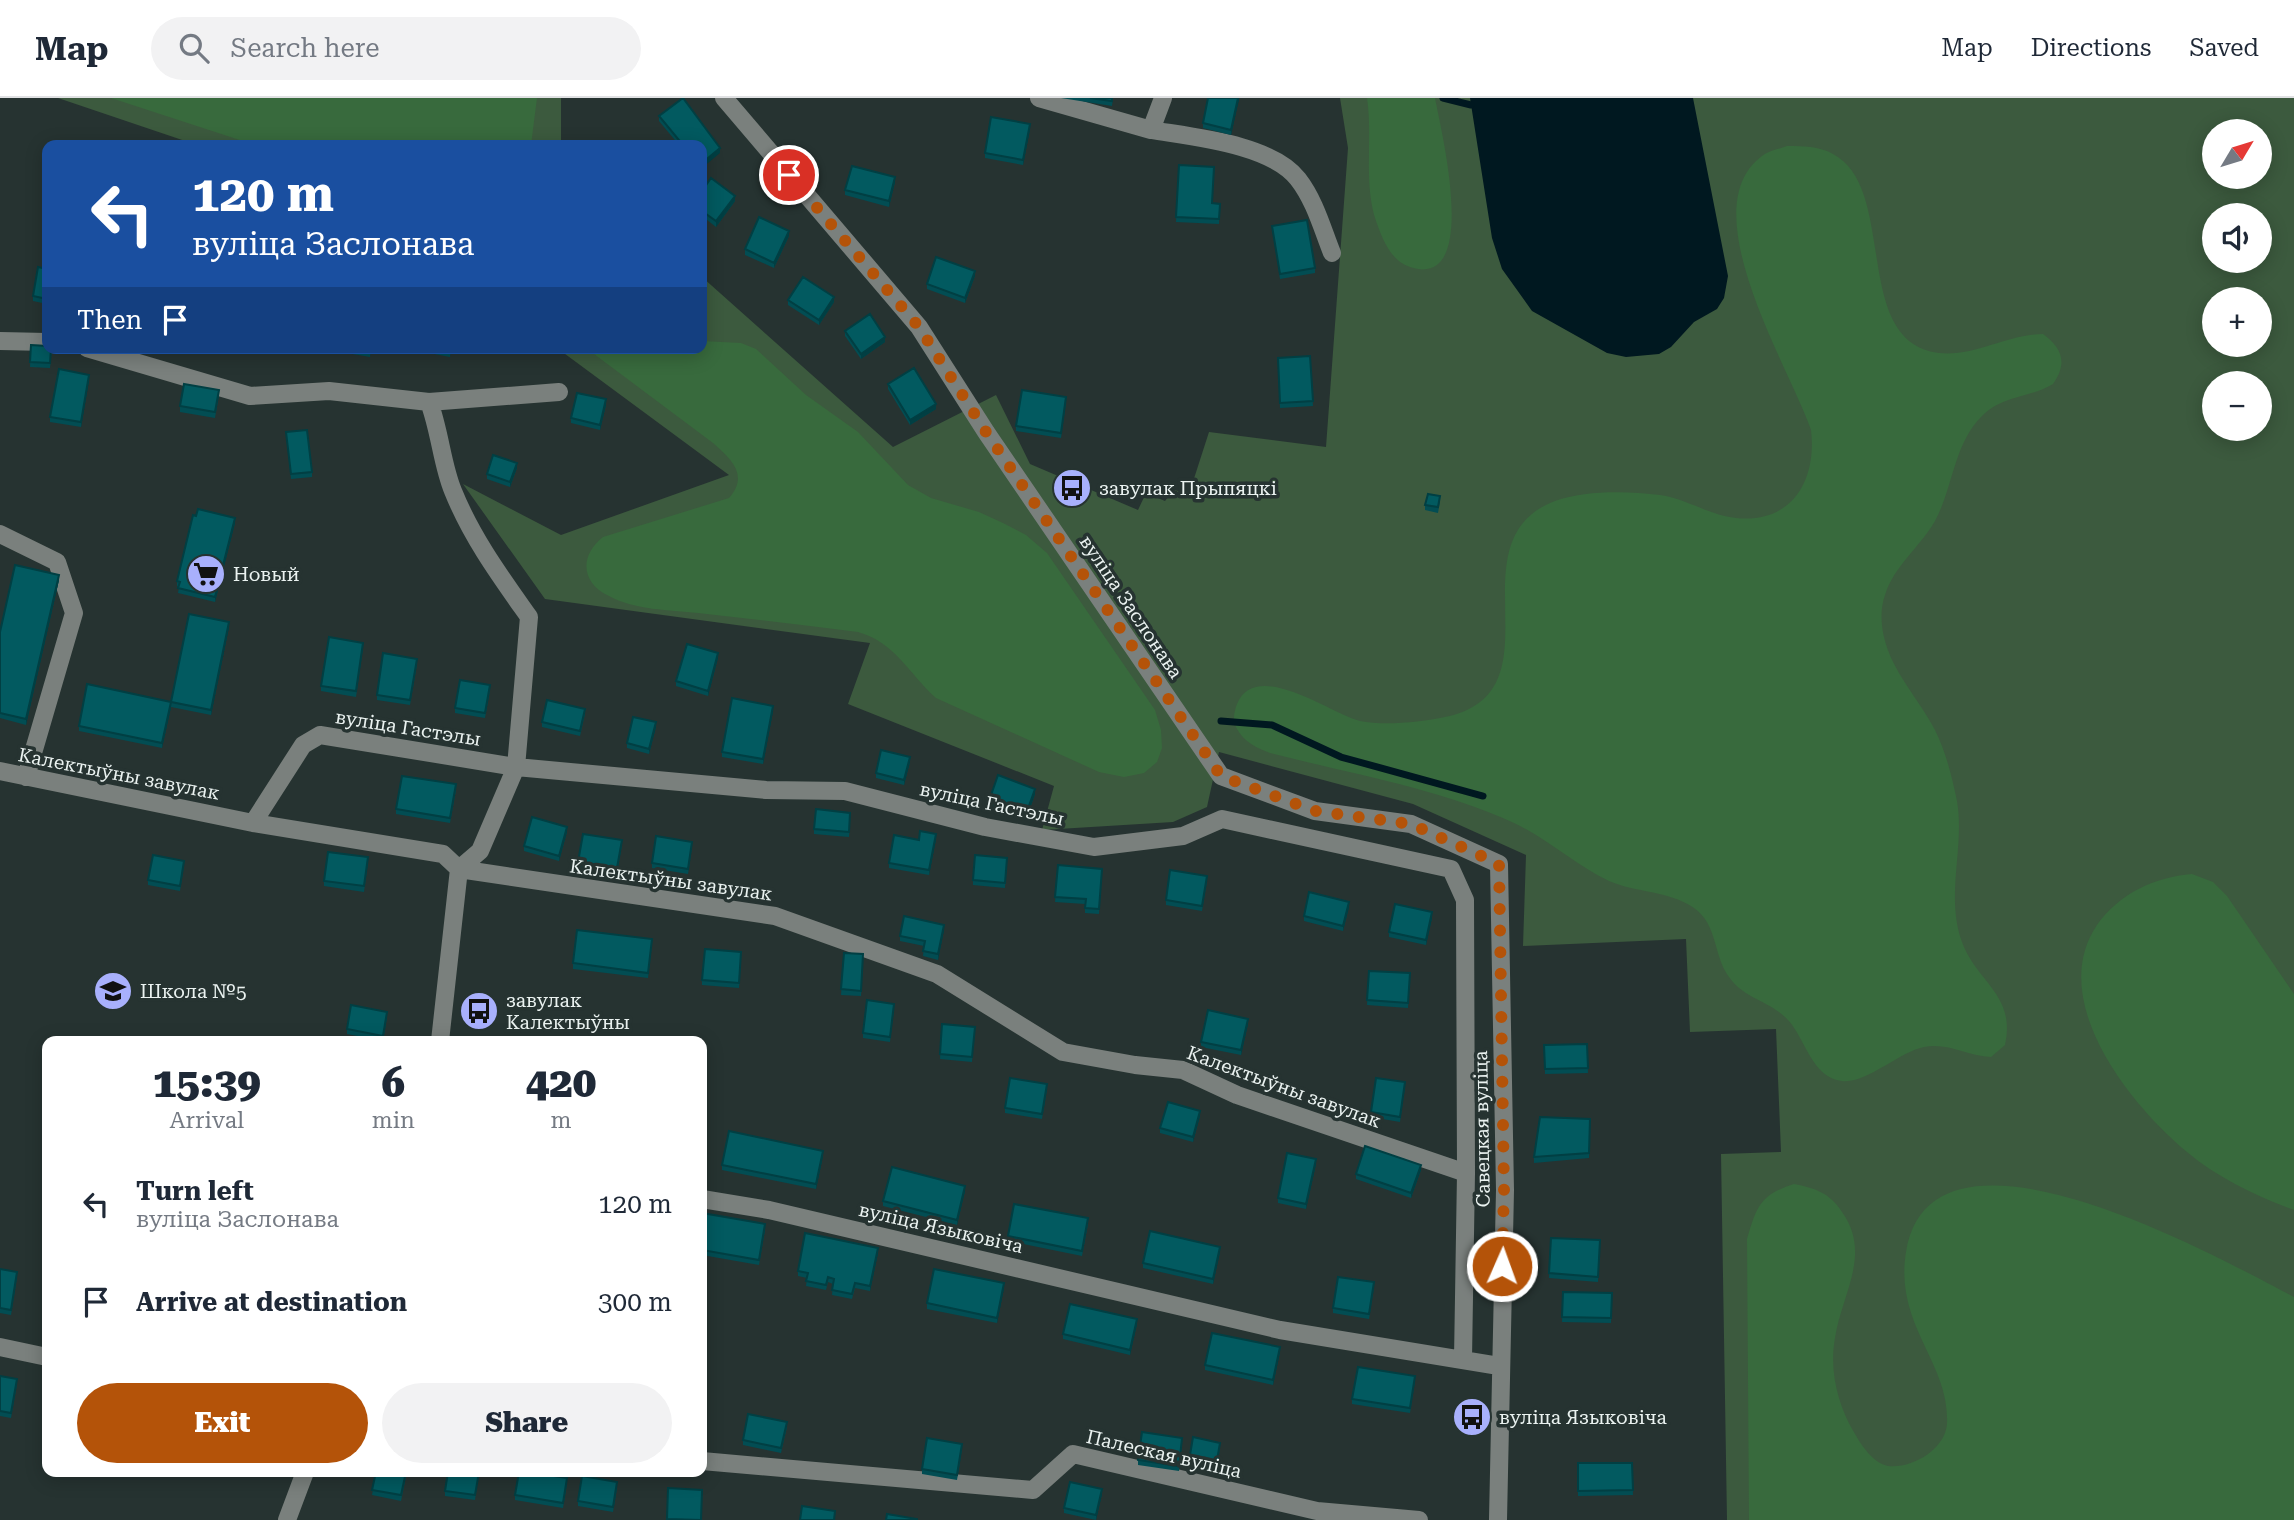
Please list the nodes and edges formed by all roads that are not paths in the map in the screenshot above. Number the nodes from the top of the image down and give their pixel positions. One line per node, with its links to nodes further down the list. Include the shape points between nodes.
1 (724, 98): 16 (street, вуліца Заслонава, via 919,327 1221,776 1315,811 1411,824)
2 (1039, 98): 4 (street)
3 (1163, 98): 4 (street)
4 (1151, 130): 5 (street, via 1251,148 1296,176 1312,200)
5 (1332, 253)
6 (0, 341): 7 (street)
7 (42, 342)
8 (107, 354): 10 (street, via 250,396 329,391)
9 (559, 392): 10 (street)
10 (429, 402): 12 (street, via 452,489 480,548 529,617)
11 (0, 534): 14 (street, via 57,562 74,613)
12 (516, 767): 15 (street, вуліца Гастэлы, via 320,734 303,745); 17 (street, via 480,851); 18 (street, вуліца Гастэлы, via 766,790 845,791 985,827 1094,847 1182,836 1222,819)
13 (0, 771): 14 (street, Калектыўны завулак)
14 (26, 777): 15 (street, Калектыўны завулак)
15 (253, 823): 17 (street, Калектыўны завулак, via 443,854)
16 (1499, 864): 25 (street, Савецкая вуліца, via 1504,1190)
17 (459, 869): 19 (street); 20 (street, Калектыўны завулак, via 775,916 937,974 1063,1052 1183,1070 1237,1095)
18 (1451, 869): 20 (street, Савецкая вуліца, via 1465,900)
19 (441, 1036)
20 (1466, 1173): 24 (street, Савецкая вуліца)
21 (707, 1200): 24 (street, вуліца Языковіча, via 769,1210 1280,1330)
22 (0, 1347): 23 (street)
23 (42, 1356)
24 (1463, 1359): 25 (street, вуліца Языковіча)
25 (1499, 1366): 30 (street, Савецкая вуліца)
26 (707, 1461): 29 (street, Палеская вуліца, via 1033,1490 1073,1454 1317,1511)
27 (303, 1477): 28 (street)
28 (287, 1520)
29 (1419, 1520)
30 (1498, 1520)

